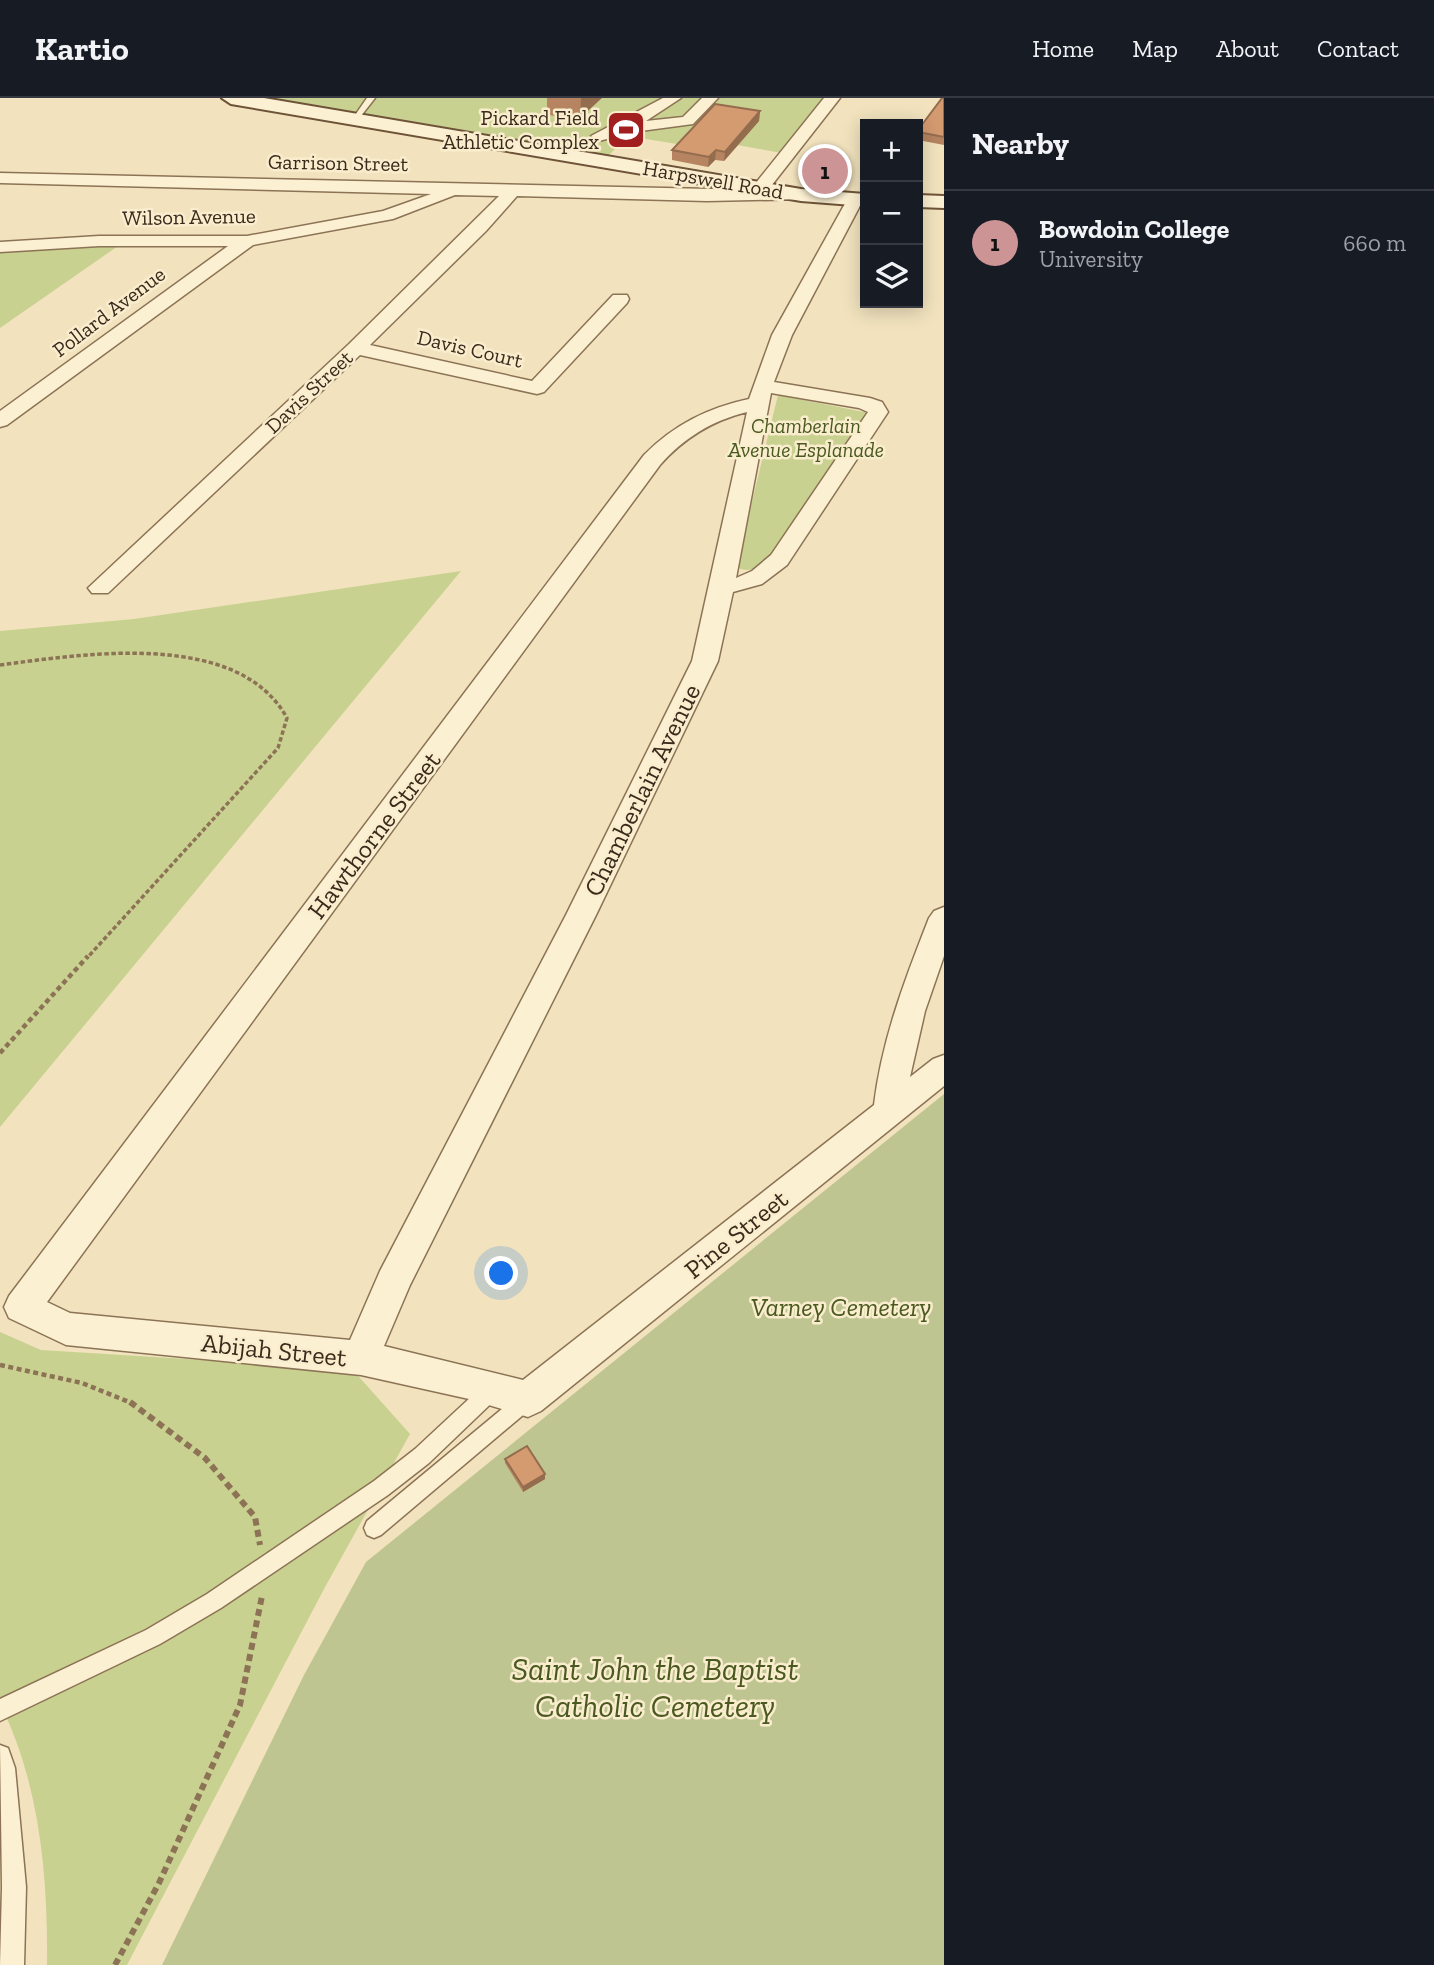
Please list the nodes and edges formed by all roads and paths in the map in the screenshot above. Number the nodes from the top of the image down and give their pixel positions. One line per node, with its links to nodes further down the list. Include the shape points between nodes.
1 (231, 98): 6 (main road, Harpswell Road)
2 (371, 98): 6 (lane)
3 (673, 98): 7 (street)
4 (710, 98): 7 (street, via 688,121 622,128)
5 (832, 98): 10 (street)
6 (354, 119): 8 (main road, Harpswell Road)
7 (599, 136): 8 (street)
8 (578, 156): 10 (main road, Harpswell Road)
9 (0, 178): 11 (street, Garrison Street)
10 (761, 188): 13 (main road, Harpswell Road)
11 (456, 189): 12 (street, Garrison Street); 17 (street, Wilson Avenue, via 387,215)
12 (513, 190): 13 (street, Garrison Street); 20 (street, Davis Street)
13 (801, 195): 14 (main road, Harpswell Road)
14 (860, 200): 21 (street, Chamberlain Avenue, via 782,335)
15 (923, 201): 16 (main road)
16 (944, 202)
17 (247, 241): 18 (street, Wilson Avenue); 22 (street, Pollard Avenue)
18 (0, 247)
19 (620, 299): 20 (street, Davis Court, via 537,388)
20 (356, 348): 24 (street, Davis Street)
21 (760, 395): 23 (street, Chamberlain Avenue); 23 (street, via 863,402 878,412 779,560 751,582); 30 (street, Hawthorne Street, via 682,430 652,460)
22 (0, 421)
23 (723, 586): 31 (street, Chamberlain Avenue, via 705,661 687,701 393,1282)
24 (100, 588)
25 (0, 665): 27 (path, via 107,656 198,660 235,671 262,686 288,718 278,748)
26 (944, 918): 29 (street, via 908,1009)
27 (0, 1053)
28 (944, 1068): 29 (street, Pine Street)
29 (890, 1108): 34 (street, Pine Street)
30 (22, 1307): 31 (street, Abijah Street, via 66,1329)
31 (360, 1358): 33 (street, Abijah Street)
32 (0, 1365): 36 (path, via 82,1383 136,1405 205,1458 255,1517)
33 (493, 1389): 34 (street, Abijah Street); 36 (lane, via 381,1488)
34 (528, 1399): 35 (lane)
35 (374, 1528)
36 (263, 1566): 37 (lane, via 153,1637); 40 (path, via 262,1604 240,1705 159,1883)
37 (0, 1710)
38 (0, 1756): 39 (lane, via 14,1887)
39 (12, 1965)
40 (115, 1965)

